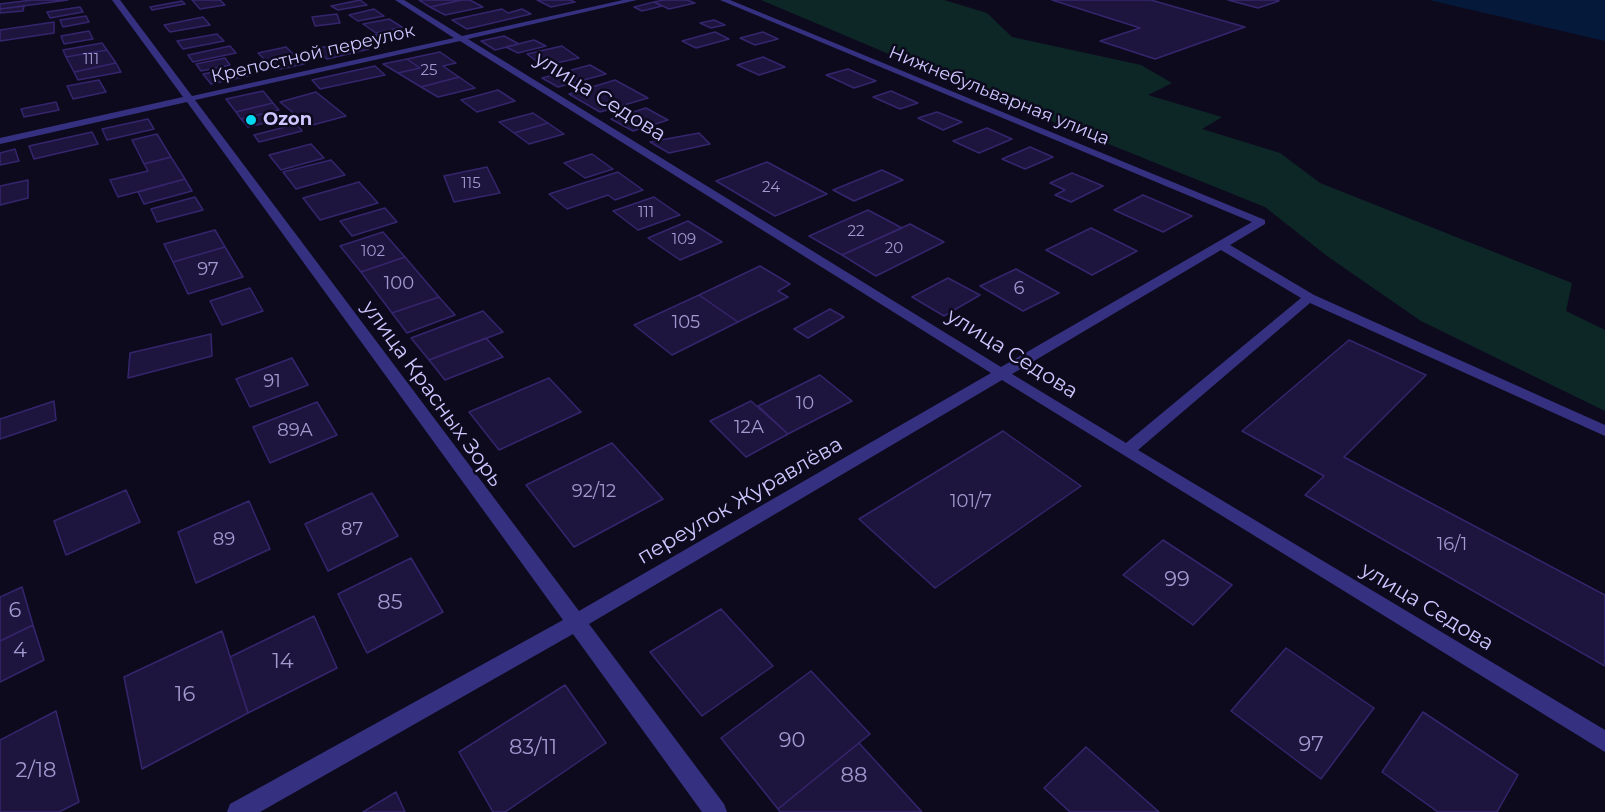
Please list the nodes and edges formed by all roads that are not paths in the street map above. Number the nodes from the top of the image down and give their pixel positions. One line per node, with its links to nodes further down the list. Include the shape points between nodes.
1 (116, 0): 6 (street, улица Красных Зорь)
2 (399, 0): 5 (street, улица Седова)
3 (633, 0): 5 (street, Крепостной переулок)
4 (724, 0): 8 (street, Нижнебульварная улица)
5 (462, 38): 6 (street, Крепостной переулок); 11 (street, улица Седова)
6 (189, 99): 7 (street, Крепостной переулок); 14 (street, улица Красных Зорь)
7 (0, 141)
8 (1261, 222): 9 (street, переулок Журавлёва)
9 (1221, 245): 10 (street); 11 (street, переулок Журавлёва)
10 (1310, 298): 12 (street); 13 (street)
11 (1003, 375): 13 (street, улица Седова); 14 (street, переулок Журавлёва)
12 (1605, 431)
13 (1127, 451): 15 (street, улица Седова)
14 (575, 622): 16 (street, переулок Журавлёва); 17 (street, улица Красных Зорь)
15 (1605, 742)
16 (238, 812)
17 (716, 812)

